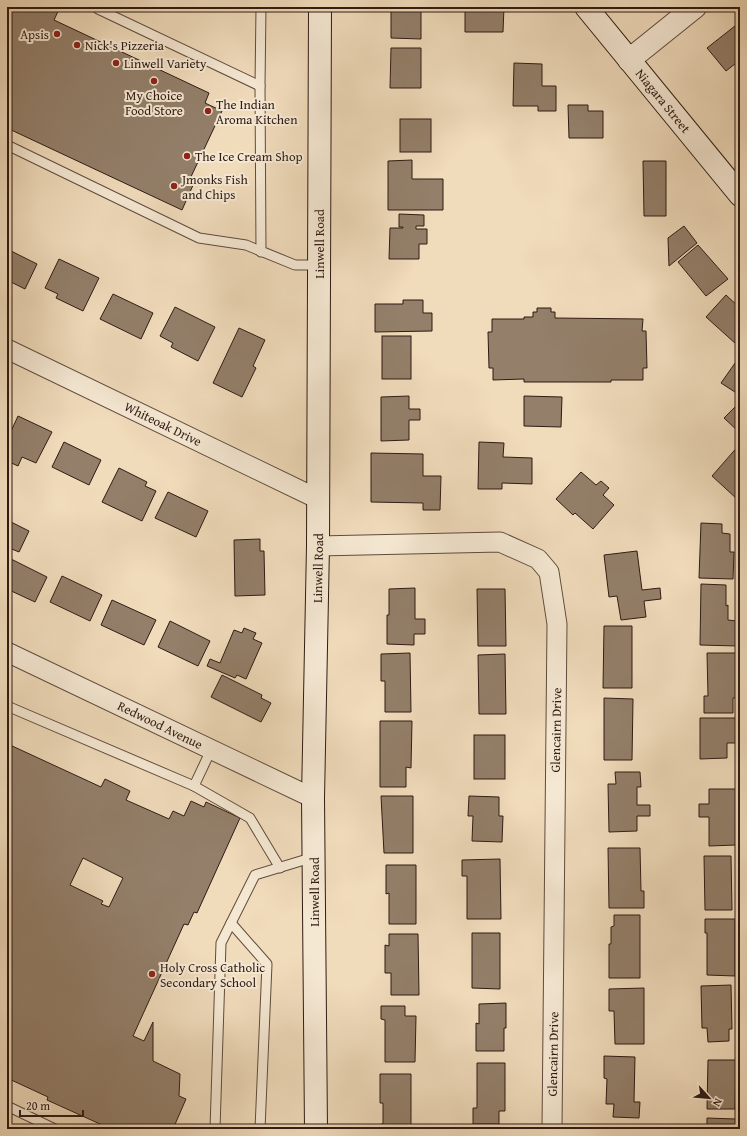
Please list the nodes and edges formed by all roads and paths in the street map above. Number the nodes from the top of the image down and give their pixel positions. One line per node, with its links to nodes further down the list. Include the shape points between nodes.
1 (99, 7): 7 (lane, via 98,9)
2 (261, 7): 7 (lane)
3 (320, 7): 11 (main road, Linwell Road)
4 (586, 7): 6 (main road, Niagara Street)
5 (695, 7): 6 (main road)
6 (629, 60): 9 (main road, Niagara Street)
7 (260, 86): 10 (lane)
8 (7, 145): 10 (lane, via 199,238 246,245)
9 (740, 195)
10 (262, 252): 11 (lane, via 295,265)
11 (319, 265): 13 (main road, Linwell Road)
12 (7, 349): 13 (street, Whiteoak Drive)
13 (318, 499): 14 (main road, Linwell Road)
14 (318, 546): 19 (main road, Linwell Road); 28 (street, Glencairn Drive, via 500,542 538,559 549,572 558,624)
15 (7, 652): 17 (street, Redwood Avenue)
16 (7, 706): 18 (lane)
17 (211, 750): 18 (lane); 19 (street, Redwood Avenue)
18 (194, 786): 21 (lane, via 250,818)
19 (313, 798): 20 (main road, Linwell Road)
20 (314, 857): 21 (lane); 27 (main road, Linwell Road)
21 (280, 868): 22 (lane, via 255,875)
22 (231, 923): 25 (lane, via 220,943); 26 (lane, via 267,964)
23 (7, 1106): 24 (lane)
24 (55, 1129)
25 (216, 1129)
26 (260, 1129)
27 (316, 1129)
28 (552, 1129)

